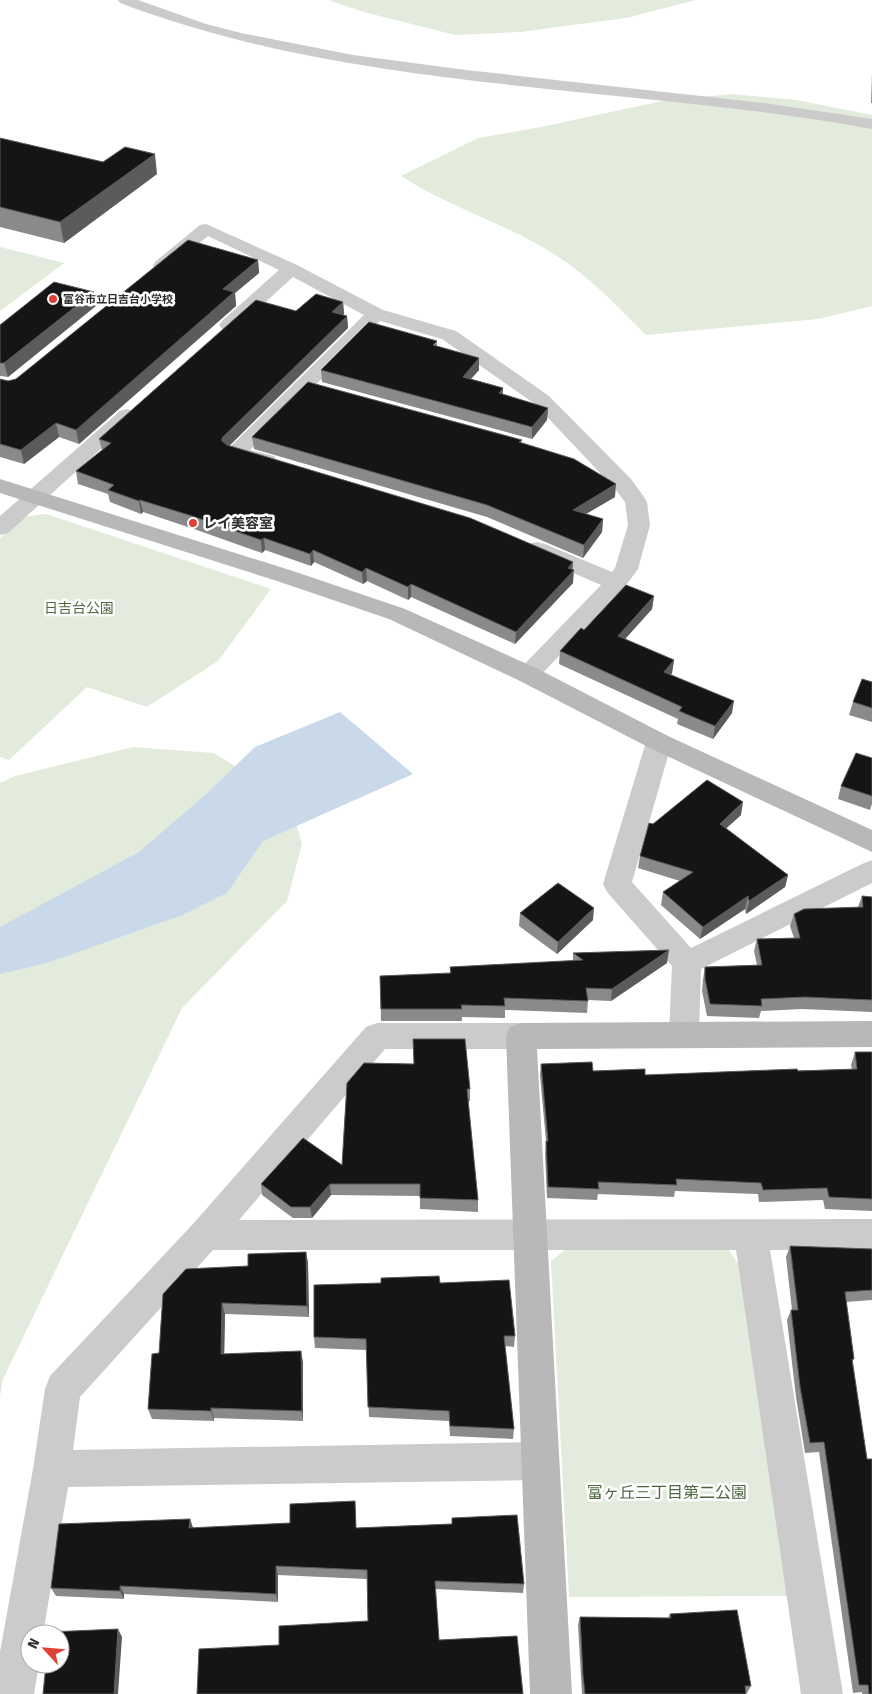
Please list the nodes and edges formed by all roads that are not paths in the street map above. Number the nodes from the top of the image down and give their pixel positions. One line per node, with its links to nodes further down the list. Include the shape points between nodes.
1 (125, 0): 2 (street, via 215,31 327,56 739,104)
2 (872, 124)
3 (291, 269): 4 (street, via 206,230); 5 (street); 6 (street)
4 (146, 278)
5 (376, 314): 9 (street, via 313,387 236,452); 10 (street, via 449,335 542,400)
6 (218, 334)
7 (138, 406): 12 (street)
8 (571, 458): 10 (street)
9 (282, 465)
10 (609, 469): 15 (street, via 636,502 640,525 626,570)
11 (0, 486): 12 (street)
12 (36, 497): 13 (street); 16 (street, via 397,614)
13 (0, 528)
14 (521, 542): 15 (street)
15 (616, 583): 16 (street)
16 (526, 674): 17 (street)
17 (659, 742): 18 (street); 20 (street, via 617,884)
18 (872, 842)
19 (872, 871): 20 (street)
20 (687, 963): 21 (street)
21 (684, 1034): 22 (street); 23 (street)
22 (872, 1034)
23 (521, 1036): 24 (street); 27 (street, via 377,1036)
24 (530, 1233): 25 (street); 27 (street); 28 (street)
25 (751, 1234): 26 (street); 32 (street)
26 (872, 1234)
27 (204, 1235): 29 (street, via 63,1389)
28 (540, 1461): 29 (street); 31 (street)
29 (52, 1469): 30 (street)
30 (13, 1694)
31 (551, 1694)
32 (822, 1694)

